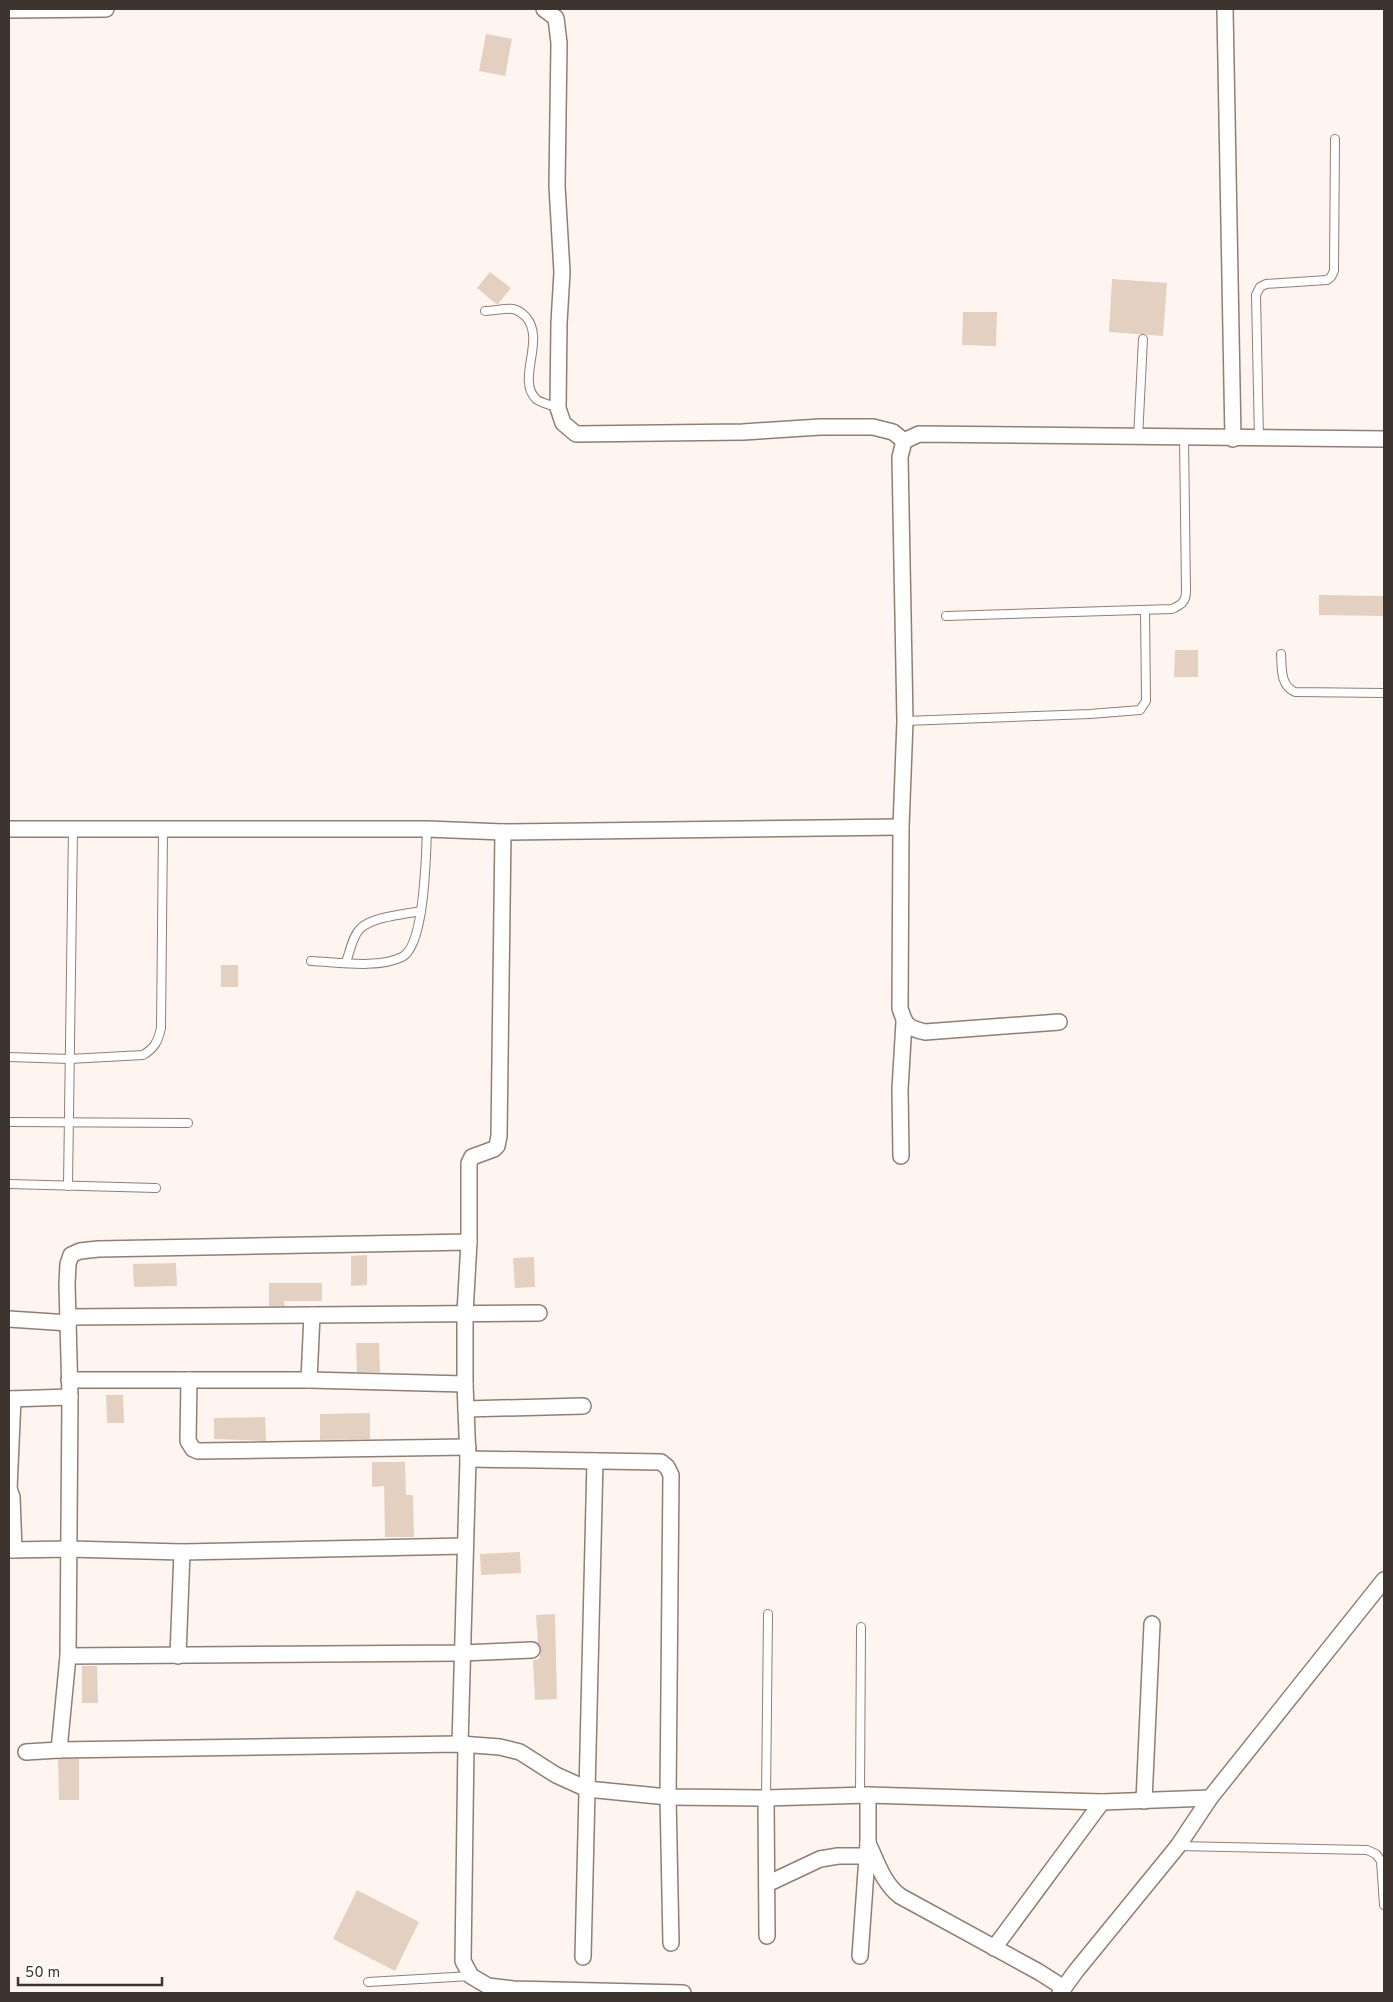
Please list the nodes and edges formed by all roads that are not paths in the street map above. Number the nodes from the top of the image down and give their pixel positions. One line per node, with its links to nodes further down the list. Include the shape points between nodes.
1 (106, 9): 4 (street)
2 (544, 9): 8 (street, via 556,18 559,43 557,186 562,272)
3 (1225, 9): 11 (street)
4 (9, 10)
5 (1335, 139): 12 (lane, via 1334,271 1331,277 1327,280 1266,284 1256,295)
6 (485, 311): 8 (lane, via 514,309 531,322 534,346 528,379 531,392 537,400)
7 (1143, 339): 9 (lane)
8 (558, 408): 14 (street, via 563,423 576,434 873,427 893,432)
9 (1138, 438): 10 (street); 14 (street, via 919,434)
10 (1184, 438): 11 (street); 15 (lane, via 1186,598 1172,609)
11 (1233, 439): 12 (street)
12 (1259, 439): 13 (street)
13 (1384, 440)
14 (904, 441): 19 (street, via 900,458)
15 (1146, 610): 16 (lane); 19 (lane, via 1146,701 1140,710)
16 (946, 616)
17 (1281, 654): 18 (lane, via 1283,679 1295,692)
18 (1384, 693)
19 (905, 721): 20 (street)
20 (900, 827): 25 (street); 29 (street, via 900,1008)
21 (9, 829): 22 (street)
22 (73, 830): 23 (street); 32 (lane)
23 (163, 830): 24 (street); 32 (lane, via 159,1040 144,1054)
24 (427, 830): 25 (street); 26 (lane)
25 (503, 832): 40 (street, via 499,1136 494,1149 472,1157 469,1163)
26 (421, 911): 28 (lane, via 383,918 360,928); 28 (lane, via 414,944 404,957 385,963)
27 (311, 960): 28 (lane)
28 (346, 962)
29 (904, 1022): 30 (street, via 912,1030 925,1032); 36 (street)
30 (1058, 1022)
31 (9, 1058): 32 (lane)
32 (69, 1060): 34 (lane)
33 (9, 1122): 34 (lane)
34 (68, 1123): 35 (lane); 38 (lane)
35 (188, 1123)
36 (901, 1156)
37 (9, 1184): 38 (lane)
38 (68, 1186): 39 (lane)
39 (156, 1188)
40 (469, 1242): 41 (street); 45 (street, via 80,1251 72,1255 68,1264)
41 (466, 1313): 42 (street); 43 (street); 49 (street)
42 (539, 1313)
43 (312, 1315): 45 (street); 48 (street)
44 (9, 1319): 45 (street)
45 (69, 1320): 46 (street)
46 (69, 1380): 47 (street); 50 (street)
47 (188, 1380): 48 (street); 54 (street, via 188,1441 198,1451)
48 (309, 1380): 49 (street)
49 (465, 1384): 53 (street)
50 (70, 1397): 51 (street); 58 (street)
51 (11, 1399): 56 (street)
52 (583, 1406): 53 (street)
53 (466, 1409): 54 (street)
54 (468, 1453): 55 (street); 57 (street)
55 (595, 1461): 72 (street); 74 (street, via 661,1462 671,1475)
56 (9, 1489): 59 (street, via 12,1497)
57 (465, 1546): 60 (street); 66 (street)
58 (69, 1549): 59 (street); 60 (street); 67 (street)
59 (12, 1550)
60 (182, 1552): 68 (street)
61 (1384, 1580): 76 (street)
62 (768, 1614): 75 (lane)
63 (1152, 1624): 77 (street)
64 (861, 1627): 73 (lane)
65 (532, 1650): 66 (street)
66 (461, 1654): 68 (street); 69 (street)
67 (68, 1656): 68 (street); 70 (street)
68 (178, 1656)
69 (463, 1744): 70 (street); 72 (street, via 520,1752 556,1775); 88 (street, via 463,1961)
70 (59, 1750): 71 (street)
71 (26, 1752)
72 (587, 1789): 74 (street); 86 (street)
73 (864, 1795): 75 (street); 78 (street); 80 (street)
74 (668, 1797): 75 (street); 84 (street)
75 (766, 1798): 81 (street)
76 (1210, 1798): 77 (street); 79 (street)
77 (1144, 1801): 78 (street)
78 (1102, 1802): 85 (street)
79 (1178, 1846): 82 (lane, via 1367,1850 1381,1861); 90 (street, via 1076,1971)
80 (867, 1849): 81 (street, via 820,1859); 85 (street, via 890,1889); 87 (street)
81 (767, 1884): 83 (street)
82 (1384, 1904)
83 (767, 1936)
84 (671, 1943)
85 (994, 1948): 90 (street)
86 (583, 1956)
87 (860, 1956)
88 (471, 1976): 89 (lane); 91 (street, via 488,1986 513,1989)
89 (368, 1982)
90 (1066, 1992)
91 (683, 1993)

